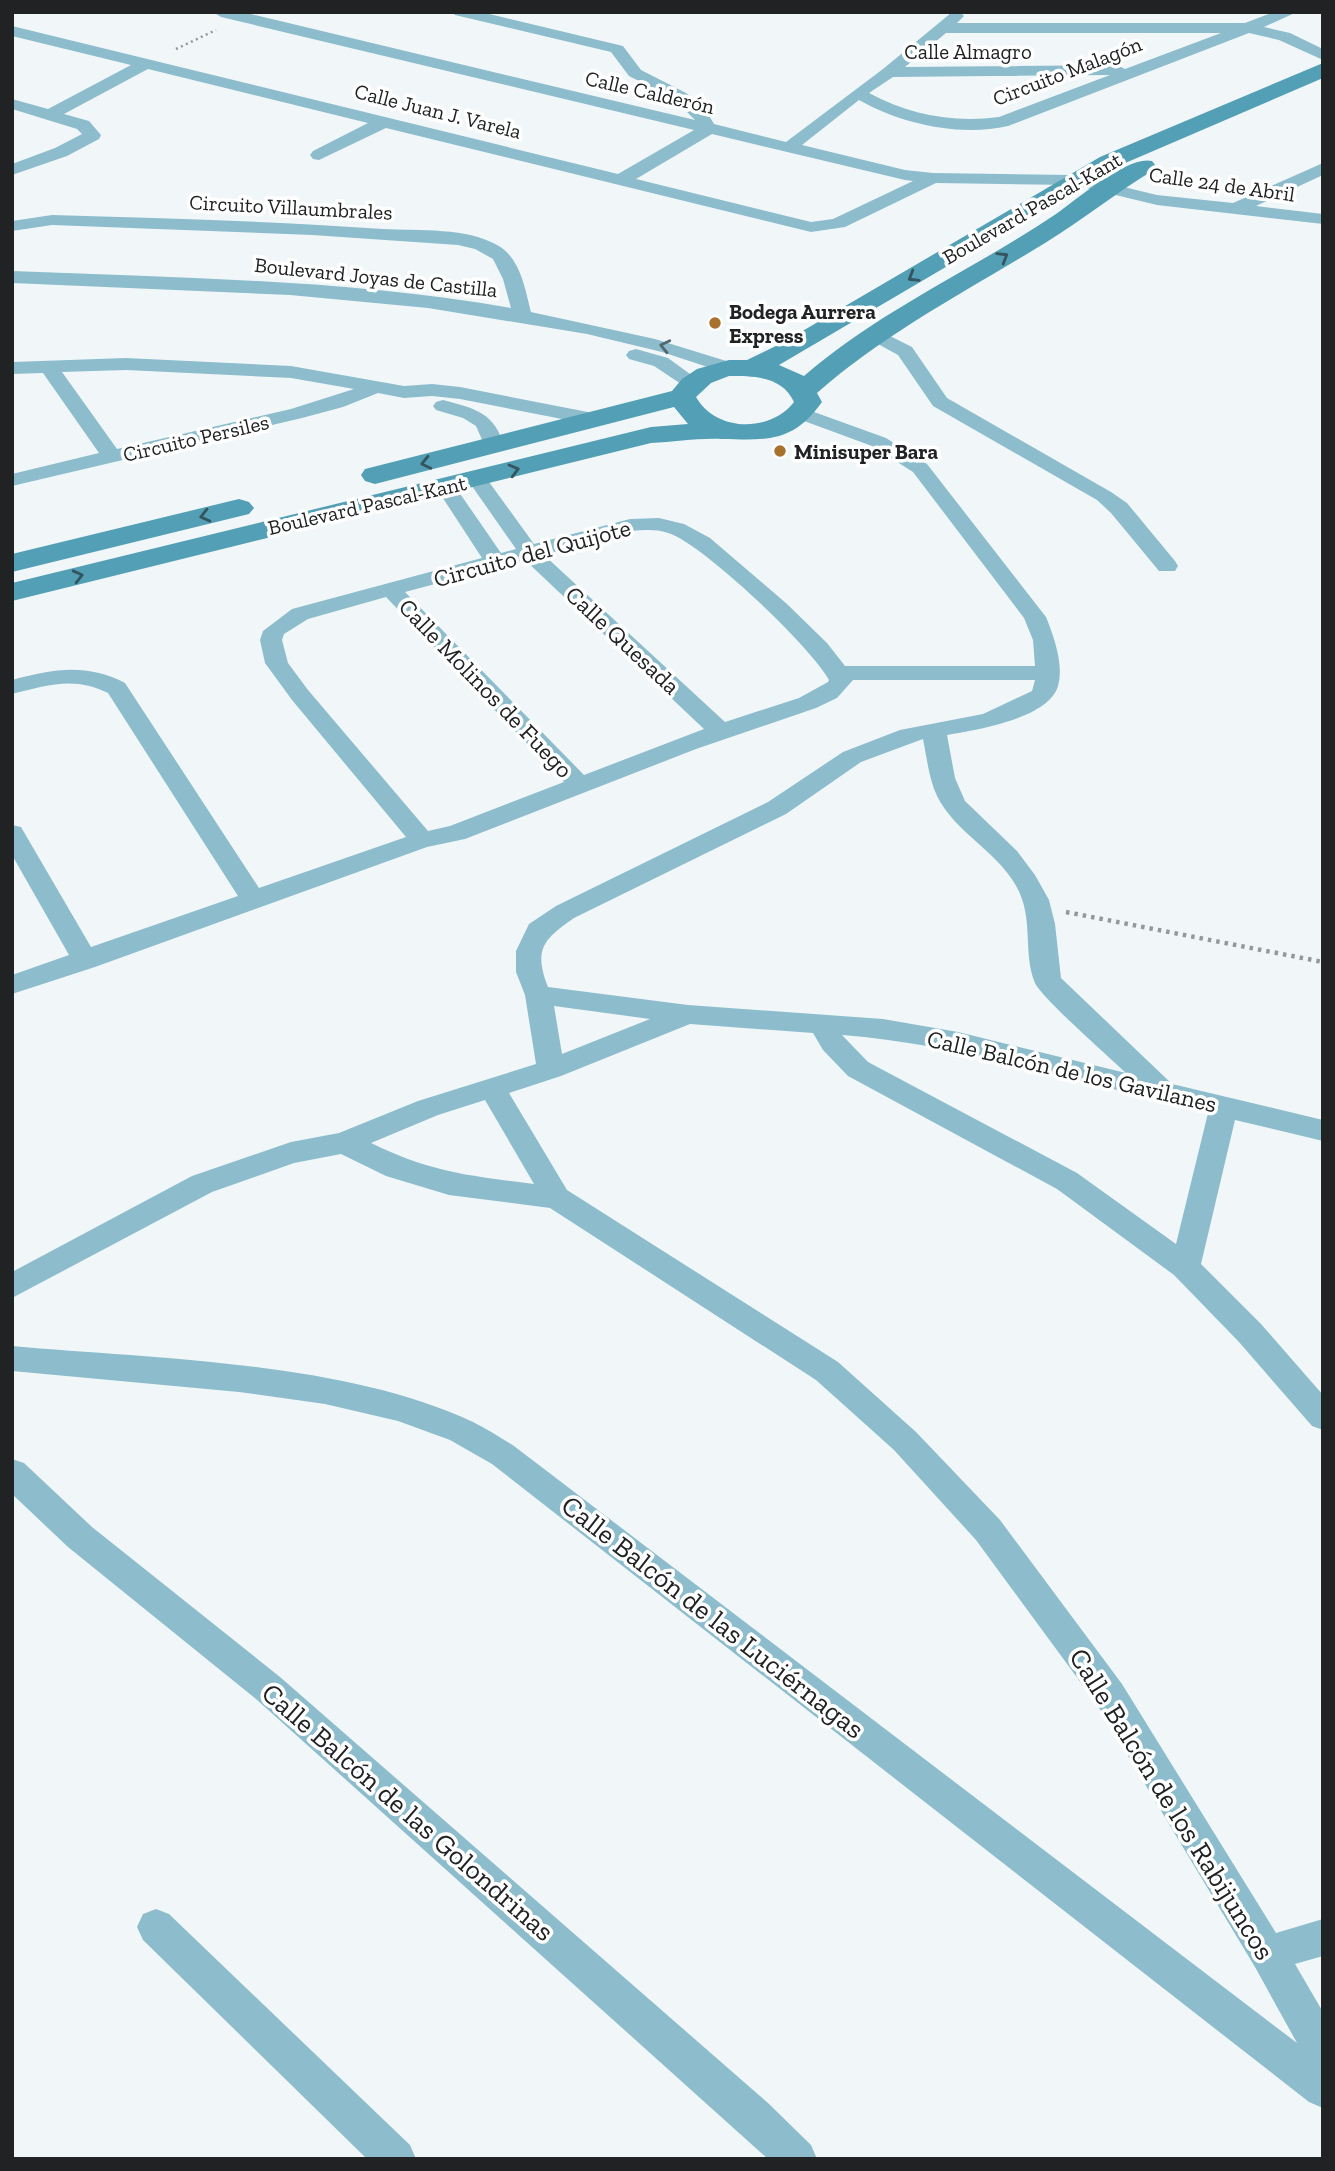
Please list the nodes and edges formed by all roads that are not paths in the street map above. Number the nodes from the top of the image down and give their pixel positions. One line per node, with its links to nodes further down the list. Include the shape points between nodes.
1 (221, 12): 19 (street, Calle Calderón)
2 (460, 12): 19 (street, via 617,49 635,73 680,96 698,111)
3 (961, 12): 5 (street)
4 (1284, 14): 6 (street, Circuito Malagón); 8 (street, via 1291,25)
5 (942, 28): 6 (street); 13 (street)
6 (1248, 28): 9 (street, via 1284,36); 11 (street, Circuito Malagón)
7 (12, 31): 10 (street, Calle Juan J. Varela)
8 (1323, 38)
9 (1323, 54)
10 (145, 64): 17 (street); 18 (street, Calle Juan J. Varela)
11 (1132, 70): 13 (street, Calle Almagro); 15 (street, Circuito Malagón, via 1018,118 978,126 933,120 879,105)
12 (1323, 70): 27 (street, Boulevard Pascal-Kant)
13 (889, 72): 15 (street)
14 (1323, 88): 28 (street, Boulevard Pascal-Kant, via 1173,150)
15 (858, 93): 20 (street)
16 (12, 104): 17 (street)
17 (50, 115): 23 (street, via 93,135)
18 (386, 121): 22 (street); 26 (street, Calle Juan J. Varela)
19 (708, 129): 20 (street, Calle Calderón); 26 (street)
20 (790, 147): 25 (street, Calle Calderón)
21 (12, 150): 23 (street, via 18,156)
22 (319, 155)
23 (12, 169)
24 (1318, 173): 29 (street)
25 (933, 178): 26 (street, Calle Juan J. Varela, via 829,226 811,227); 27 (street, Calle Calderón)
26 (621, 180)
27 (1074, 180): 28 (street, Calle 24 de Abril); 38 (street, Boulevard Pascal-Kant, one-way to 38, via 791,349)
28 (1111, 189): 29 (street, Calle 24 de Abril); 35 (street, Boulevard Pascal-Kant, one-way to 28)
29 (1232, 211): 30 (street, Calle 24 de Abril)
30 (1323, 219)
31 (12, 226): 34 (street, Circuito Villaumbrales, via 37,220 74,220 361,232 471,242 501,257 510,271)
32 (12, 277): 34 (street, Boulevard Joyas de Castilla, via 335,292)
33 (12, 290): 40 (street, Boulevard Joyas de Castilla, via 274,298 428,313 648,358 661,362)
34 (522, 315): 38 (street, Boulevard Joyas de Castilla, one-way to 34, via 679,349)
35 (876, 335): 42 (street, Boulevard Pascal-Kant, via 831,364); 55 (street, via 915,362 940,402 1104,496)
36 (49, 367): 37 (street); 39 (street, via 180,365 291,372); 46 (street)
37 (12, 368)
38 (741, 368): 40 (street, Boulevard Pascal-Kant, via 707,373); 42 (street, via 784,376)
39 (377, 387): 41 (street); 46 (street, Circuito Persiles, via 296,414)
40 (687, 389): 43 (street, Boulevard Pascal-Kant); 44 (street, via 686,411)
41 (404, 392): 43 (street, via 460,393); 45 (street, via 476,416 491,433)
42 (804, 402): 44 (street, Boulevard Pascal-Kant, via 789,423 770,430); 59 (street, via 902,453 920,468 1035,617 1044,640)
43 (598, 420): 45 (street, Boulevard Pascal-Kant)
44 (724, 430): 47 (street, Boulevard Pascal-Kant, one-way to 44, via 651,435)
45 (494, 447): 49 (street, Boulevard Pascal-Kant, one-way to 49)
46 (112, 457): 48 (street, Circuito Persiles)
47 (478, 479): 50 (street, Boulevard Pascal-Kant); 52 (street, Calle Quesada)
48 (12, 480)
49 (349, 481)
50 (445, 486): 51 (street, Boulevard Pascal-Kant); 53 (street)
51 (293, 504): 54 (street, Boulevard Pascal-Kant, one-way to 54); 57 (street, Boulevard Pascal-Kant, one-way to 51)
52 (530, 553): 53 (street, Circuito del Quijote); 58 (street, Circuito del Quijote, via 630,525 671,525 702,543 802,632); 61 (street, Calle Quesada)
53 (496, 562): 56 (street, Circuito del Quijote)
54 (12, 563)
55 (1167, 566)
56 (391, 590): 63 (street, Calle Molinos de Fuego); 65 (street, Circuito del Quijote, via 300,614 274,631 271,640 277,663 300,695)
57 (12, 592)
58 (838, 673): 59 (street); 61 (street, via 838,687 818,699)
59 (1048, 673): 62 (street, via 1042,695 1019,708)
60 (12, 687): 66 (street, via 73,674 100,678 117,688)
61 (720, 731): 63 (street)
62 (934, 732): 69 (street, via 890,740 852,757 777,808 565,912 538,930 529,951 529,972); 74 (street, via 943,781 953,803 1020,872 1038,906 1044,922 1048,982)
63 (581, 786): 65 (street, via 456,833)
64 (12, 833): 67 (street)
65 (422, 840): 66 (street)
66 (254, 900): 67 (street)
67 (86, 961): 68 (street)
68 (12, 985)
69 (538, 995): 70 (street, Calle Balcón de los Gavilanes); 72 (street)
70 (688, 1014): 71 (street, Calle Balcón de los Gavilanes); 72 (street)
71 (820, 1023): 74 (street, Calle Balcón de los Gavilanes, via 958,1042); 79 (street, via 832,1044 858,1069 1067,1181)
72 (551, 1069): 73 (street)
73 (492, 1088): 77 (street, via 428,1108); 78 (street, Calle Balcón de los Rabijuncos)
74 (1161, 1090): 75 (street, Calle Balcón de los Gavilanes)
75 (1224, 1107): 76 (street, Calle Balcón de los Gavilanes); 79 (street)
76 (1323, 1131)
77 (344, 1143): 78 (street, Calle Balcón de los Rabijuncos, via 396,1168 449,1184); 80 (street, via 291,1153 202,1184)
78 (557, 1198): 86 (street, Calle Balcón de los Rabijuncos, via 827,1371 914,1451 988,1530 1110,1695)
79 (1185, 1267): 82 (street)
80 (12, 1286)
81 (12, 1358): 88 (street, Calle Balcón de las Luciérnagas, via 324,1391 401,1409 461,1431 503,1455)
82 (1323, 1417)
83 (12, 1473): 90 (street, Calle Balcón de las Golondrinas, via 80,1537 268,1688)
84 (156, 1927): 89 (street)
85 (1323, 1937): 86 (street)
86 (1268, 1954): 87 (street, Calle Balcón de los Rabijuncos)
87 (1323, 2051)
88 (1323, 2088)
89 (396, 2159)
90 (797, 2159)

